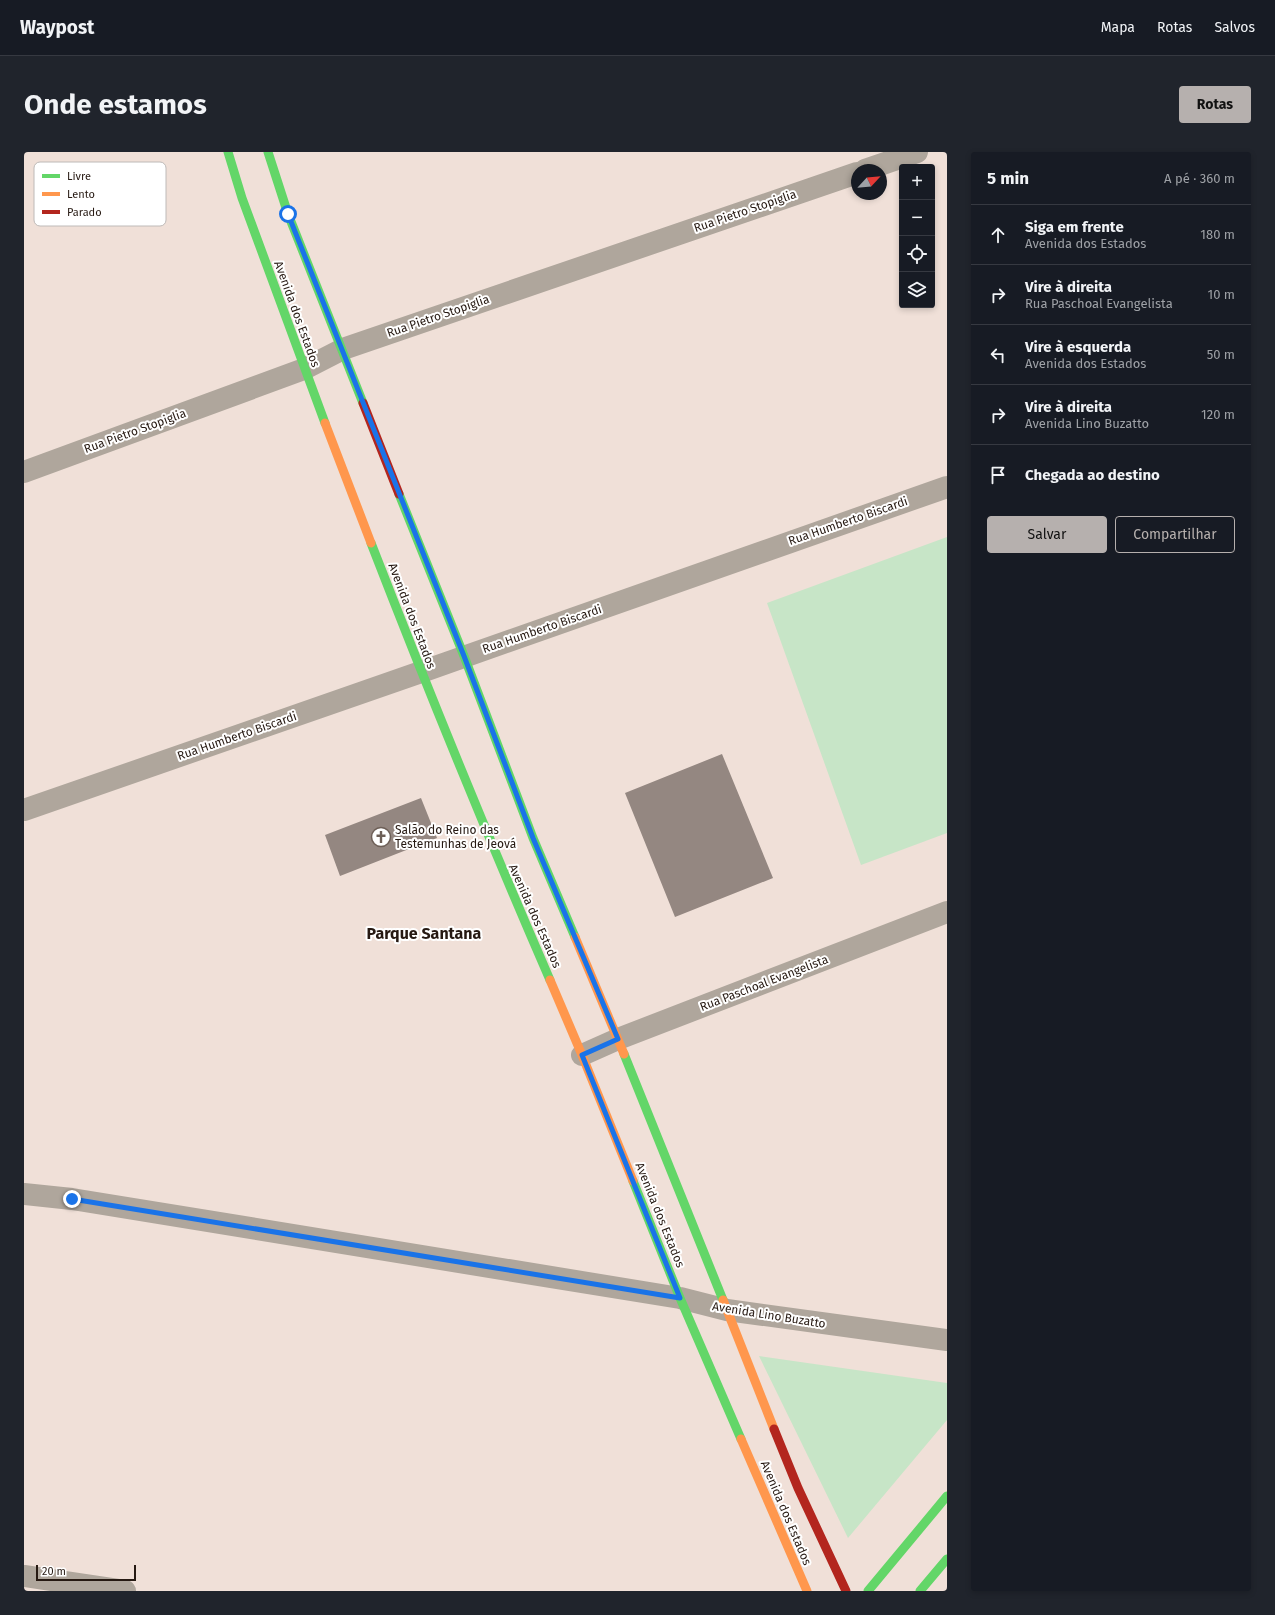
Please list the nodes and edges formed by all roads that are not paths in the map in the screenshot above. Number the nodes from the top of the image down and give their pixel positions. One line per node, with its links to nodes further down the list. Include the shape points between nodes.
1 (228, 152): 7 (main road, Avenida dos Estados)
2 (268, 152): 6 (main road, Avenida dos Estados, via 288,214)
3 (918, 152): 4 (street)
4 (883, 164)
5 (851, 175): 6 (street, Rua Pietro Stopiglia)
6 (343, 349): 7 (street, Rua Pietro Stopiglia); 10 (main road, Avenida dos Estados)
7 (304, 369): 8 (street, Rua Pietro Stopiglia); 11 (main road, Avenida dos Estados)
8 (24, 472)
9 (947, 487): 10 (street, Rua Humberto Biscardi)
10 (464, 656): 11 (street, Rua Humberto Biscardi); 14 (main road, Avenida dos Estados, via 533,838)
11 (421, 672): 12 (street, Rua Humberto Biscardi); 15 (main road, Avenida dos Estados)
12 (24, 810)
13 (947, 912): 14 (street, Rua Paschoal Evangelista)
14 (618, 1039): 15 (street, Rua Paschoal Evangelista); 18 (main road, Avenida dos Estados)
15 (582, 1055): 17 (main road, Avenida dos Estados)
16 (24, 1194): 17 (street, Avenida Lino Buzatto, via 72,1199)
17 (680, 1298): 18 (street, Avenida Lino Buzatto); 24 (main road, Avenida dos Estados)
18 (726, 1310): 19 (street, Avenida Lino Buzatto); 25 (main road, Avenida dos Estados, via 798,1488)
19 (947, 1340)
20 (947, 1496): 26 (main road)
21 (947, 1559): 27 (main road)
22 (24, 1576): 23 (street)
23 (125, 1591)
24 (807, 1591)
25 (846, 1591)
26 (868, 1591)
27 (920, 1591)

